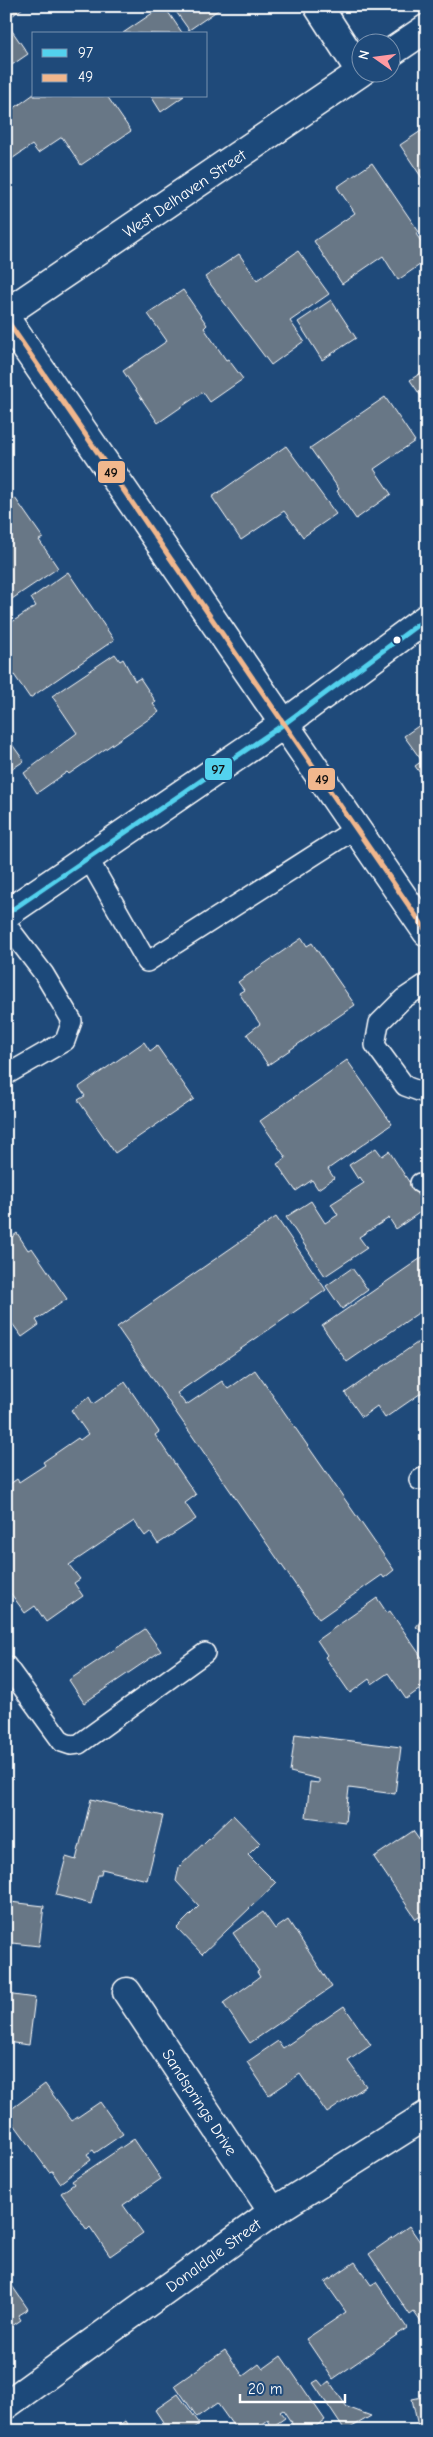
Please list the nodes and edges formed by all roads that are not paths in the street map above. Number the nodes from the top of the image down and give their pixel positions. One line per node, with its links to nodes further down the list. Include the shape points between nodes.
1 (318, 6): 4 (street)
2 (427, 28): 3 (street)
3 (400, 46)
4 (350, 55)
5 (350, 79): 6 (street, West Delhaven Street)
6 (6, 313)
7 (6, 319): 9 (street)
8 (427, 618): 9 (street)
9 (284, 724): 10 (street); 11 (street)
10 (355, 829): 11 (lane, via 147,962); 14 (street)
11 (88, 858): 12 (street)
12 (6, 914)
13 (6, 924): 16 (lane, via 44,974 72,1021 65,1041)
14 (427, 932)
15 (427, 983): 17 (lane, via 403,999 379,1023 375,1045 405,1086)
16 (6, 1075)
17 (427, 1094)
18 (205, 1653): 19 (lane, via 79,1744 71,1745 62,1742)
19 (6, 1665)
20 (127, 1992): 22 (street, Sandsprings Drive)
21 (427, 2116): 22 (street, Donaldale Street)
22 (273, 2212): 23 (street, Donaldale Street)
23 (6, 2405)

